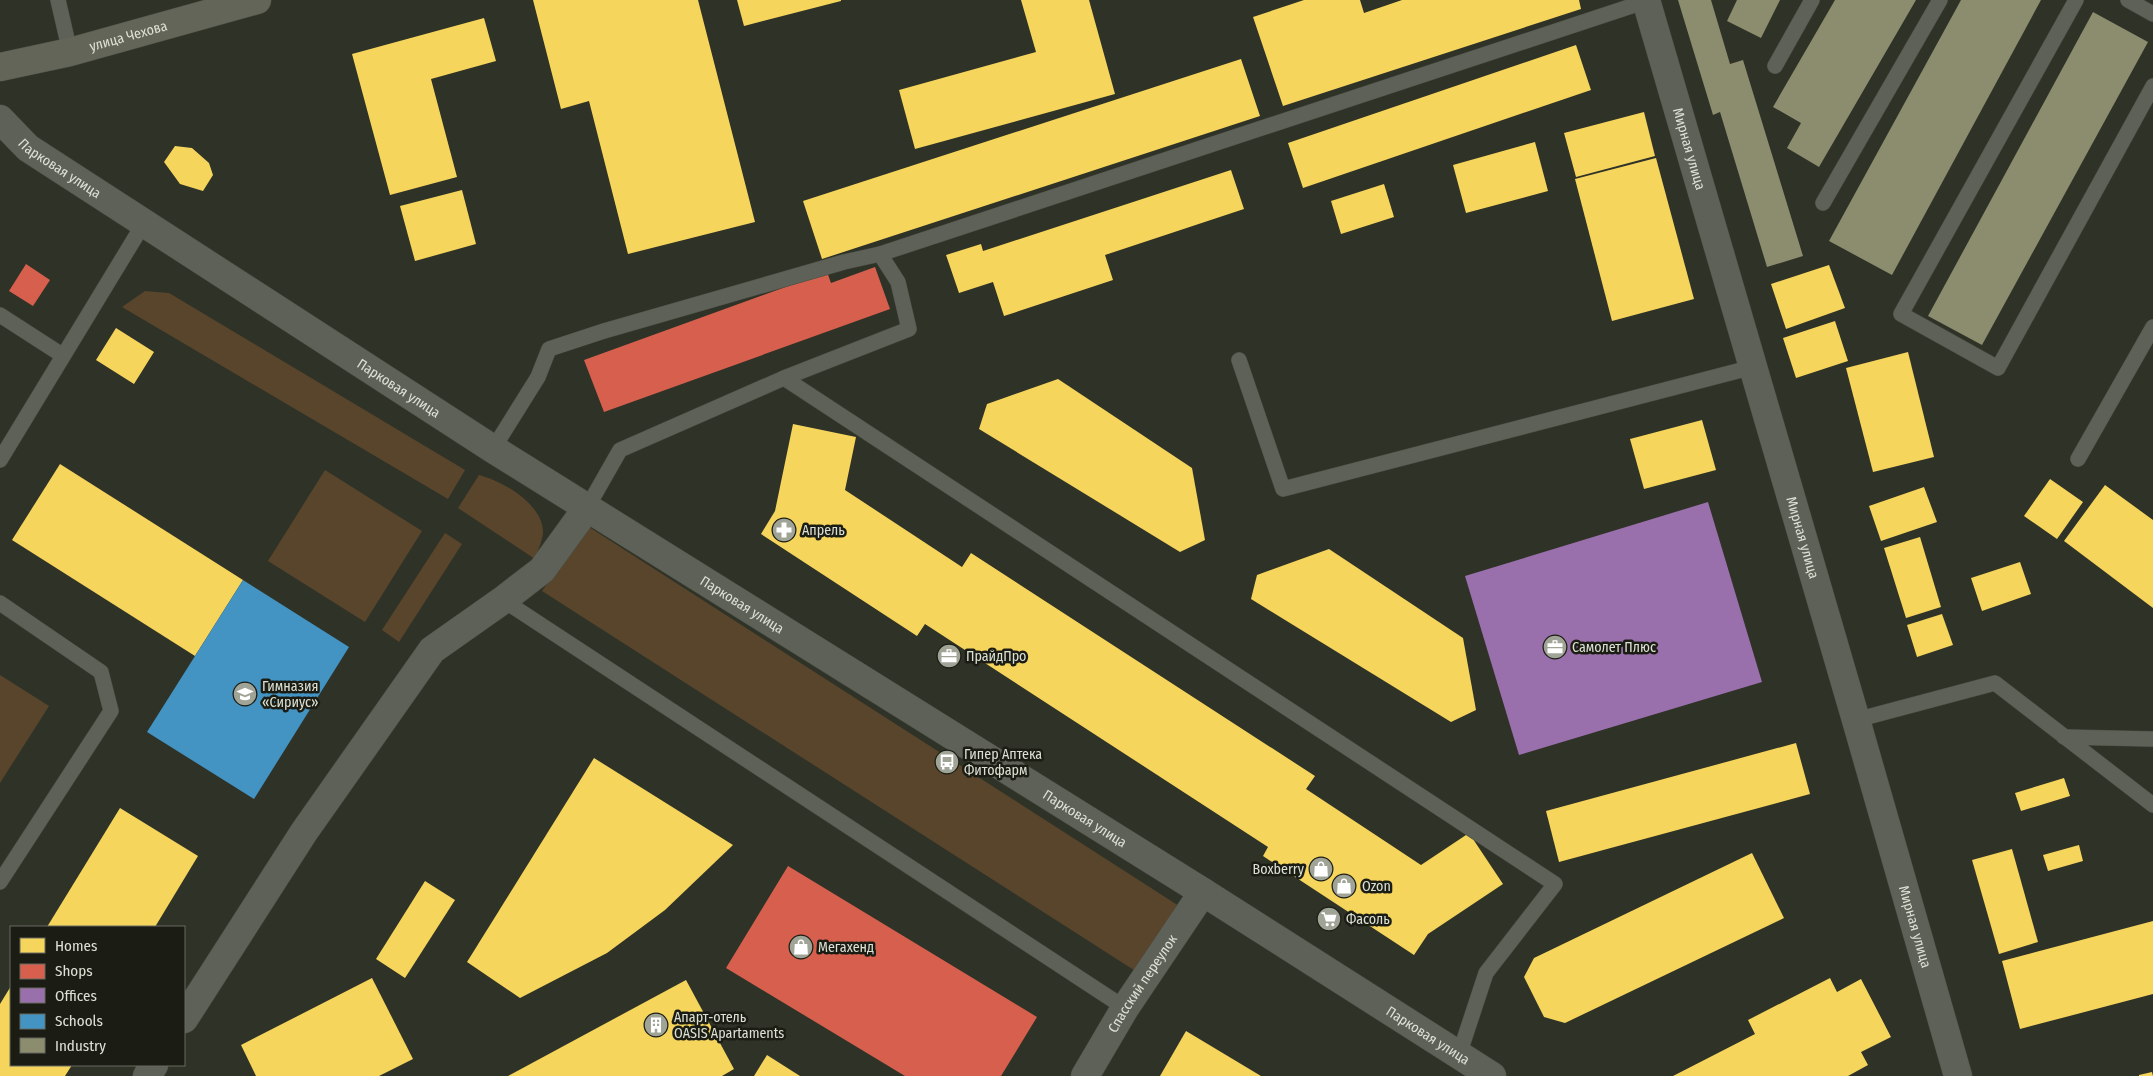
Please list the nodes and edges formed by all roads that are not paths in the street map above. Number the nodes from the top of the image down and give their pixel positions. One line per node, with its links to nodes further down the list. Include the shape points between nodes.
1 (58, 0): 9 (lane)
2 (257, 0): 9 (main road, улица Чехова)
3 (1646, 0): 16 (lane); 21 (street, Мирная улица)
4 (1812, 0): 10 (lane)
5 (1940, 0): 14 (lane)
6 (2076, 0): 12 (lane, via 1901,314 1998,368)
7 (2128, 0): 8 (lane)
8 (2153, 14)
9 (70, 52): 11 (main road, улица Чехова)
10 (1775, 66)
11 (0, 67)
12 (2153, 86)
13 (0, 119): 15 (street, Парковая улица, via 28,148)
14 (1823, 203)
15 (144, 224): 19 (lane); 23 (street, Парковая улица)
16 (880, 254): 22 (lane, via 898,282 909,329); 23 (lane, via 549,349 538,377)
17 (0, 315): 19 (lane)
18 (2153, 326): 24 (lane)
19 (62, 355): 25 (lane)
20 (1240, 360): 21 (lane, via 1283,489)
21 (1753, 367): 29 (street, Мирная улица)
22 (784, 378): 26 (lane, via 620,450); 37 (lane, via 1555,884 1486,973)
23 (493, 448): 26 (street, Парковая улица)
24 (2078, 459)
25 (0, 460)
26 (587, 508): 27 (street, via 542,570); 34 (street, Парковая улица)
27 (503, 600): 35 (lane); 36 (street, via 432,650 304,832)
28 (0, 603): 33 (lane, via 101,672 110,711)
29 (1856, 720): 30 (lane, via 1995,683); 40 (street, Мирная улица)
30 (2064, 737): 31 (lane); 32 (lane)
31 (2153, 739)
32 (2153, 805)
33 (0, 882)
34 (1204, 892): 35 (street, Спасский переулок); 37 (street, Парковая улица)
35 (1125, 1008): 39 (street, Спасский переулок)
36 (185, 1016)
37 (1459, 1055): 38 (street, Парковая улица)
38 (1488, 1075)
39 (1085, 1076)
40 (1958, 1076)

